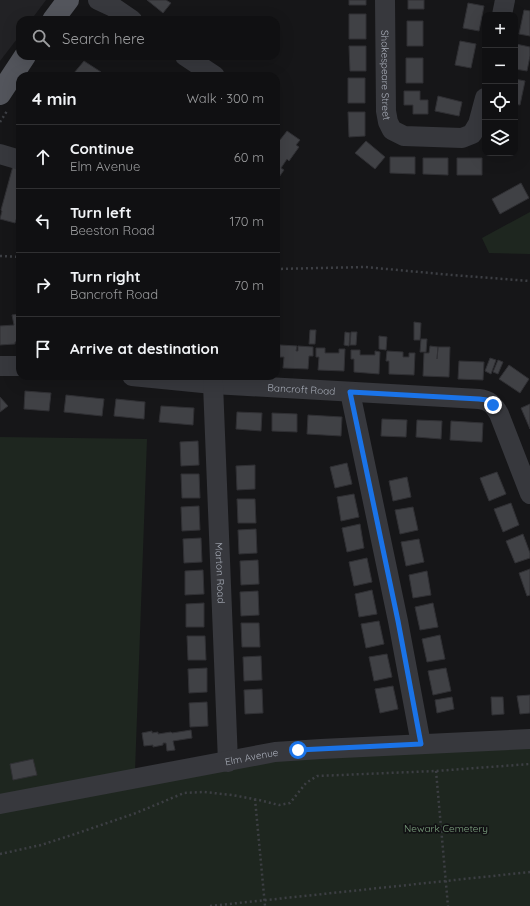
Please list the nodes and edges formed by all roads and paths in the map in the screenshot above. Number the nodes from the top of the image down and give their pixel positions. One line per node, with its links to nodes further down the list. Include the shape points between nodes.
1 (68, 0): 6 (main road)
2 (98, 0): 7 (street)
3 (385, 0): 12 (street, Shakespeare Street, via 386,111 392,130 404,136 462,138 472,134)
4 (505, 0): 5 (street)
5 (503, 12)
6 (56, 16)
7 (126, 16)
8 (22, 60): 11 (main road)
9 (191, 60): 10 (street)
10 (209, 72)
11 (0, 94)
12 (482, 109)
13 (0, 154): 14 (street)
14 (16, 159)
15 (0, 256): 16 (path)
16 (16, 257)
17 (280, 270): 18 (path, via 365,266)
18 (530, 281)
19 (0, 366): 20 (street)
20 (16, 366)
21 (173, 380): 22 (street, Bancroft Road)
22 (214, 384): 23 (street, Bancroft Road); 27 (street, Marton Road)
23 (350, 392): 24 (street, Bancroft Road, via 479,399 490,402 499,414); 26 (street)
24 (530, 494)
25 (530, 739): 26 (street, Elm Avenue)
26 (421, 744): 27 (street, Elm Avenue, via 275,752)
27 (228, 762): 31 (street, Elm Avenue)
28 (530, 764): 29 (path)
29 (436, 771): 30 (path, via 317,776 306,783 290,803 279,805); 34 (path)
30 (255, 799): 32 (path, via 204,792 184,793 88,830); 35 (path)
31 (0, 804)
32 (0, 854)
33 (530, 872): 34 (path)
34 (446, 882): 35 (path); 38 (path)
35 (265, 901): 36 (path); 37 (path)
36 (210, 906)
37 (265, 906)
38 (448, 906)

